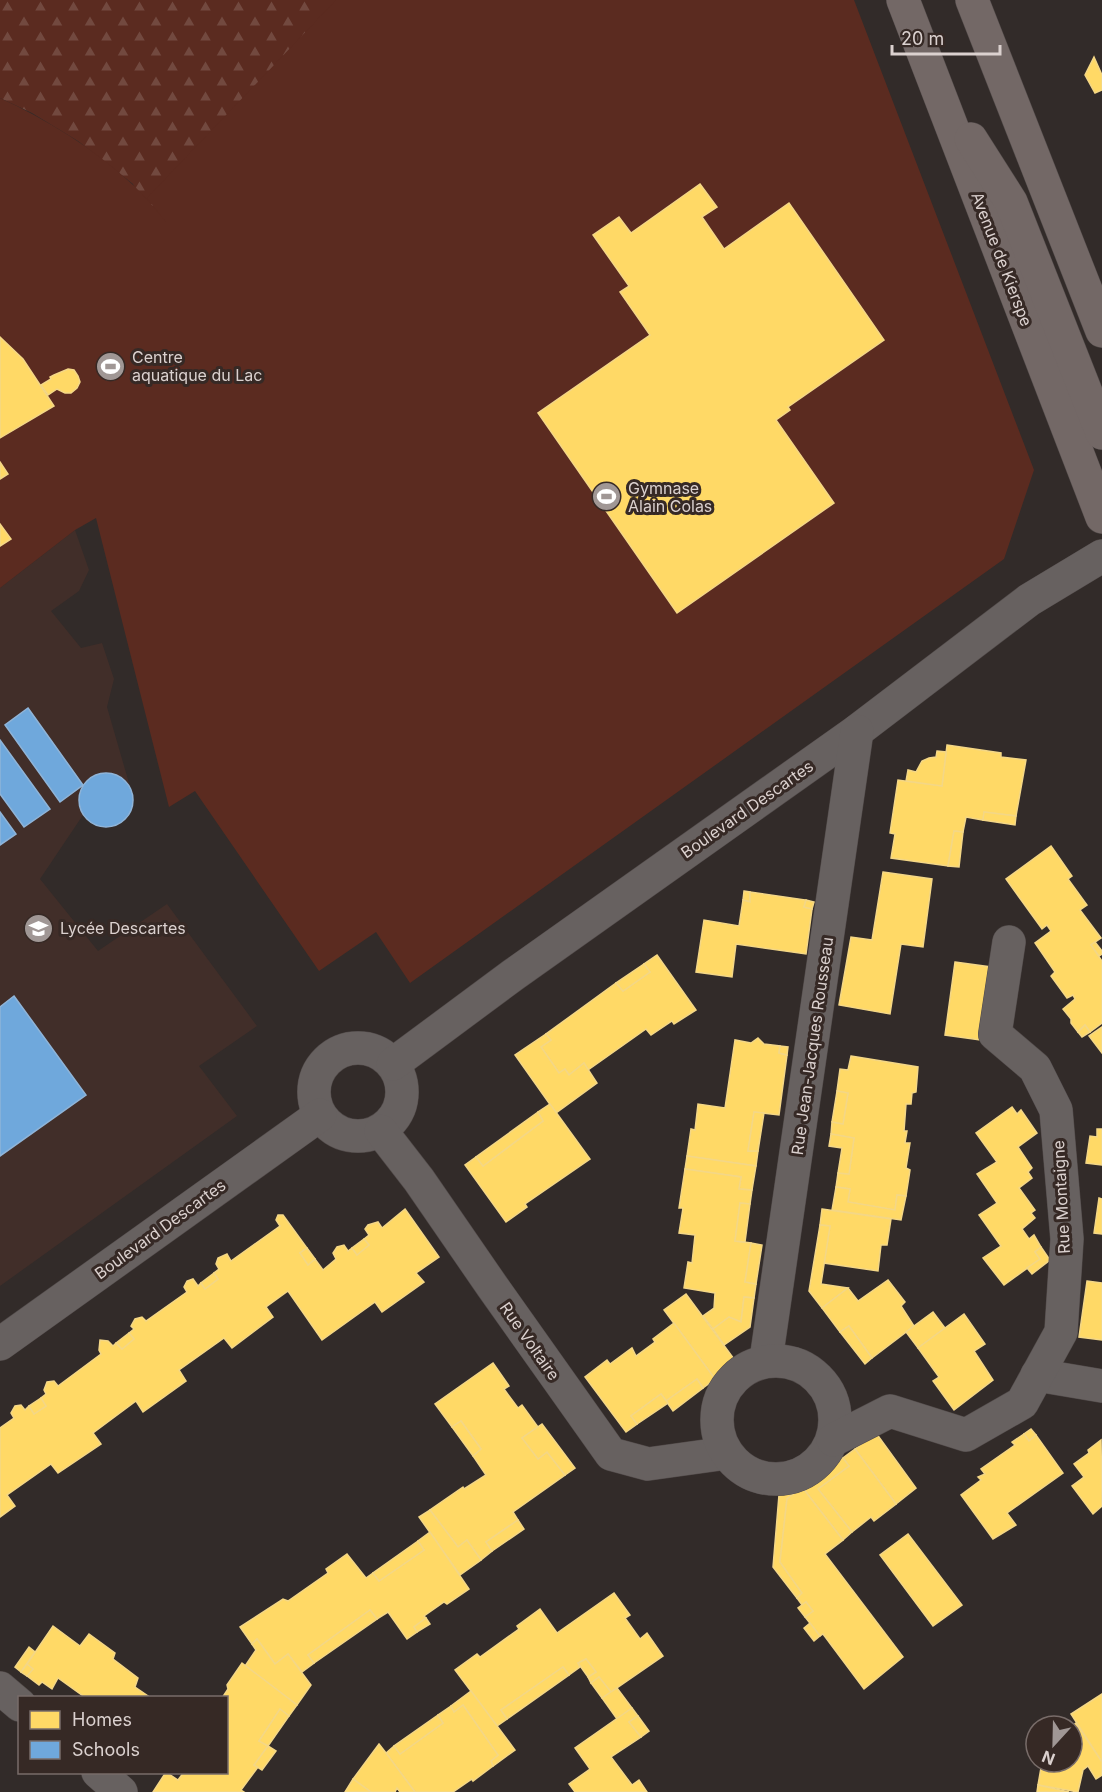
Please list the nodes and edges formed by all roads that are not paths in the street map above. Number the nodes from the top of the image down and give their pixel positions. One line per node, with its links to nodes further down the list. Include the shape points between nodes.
1 (903, 0): 3 (main road, Avenue de Kierspe)
2 (972, 0): 4 (main road)
3 (935, 82): 5 (main road, via 1011,202); 6 (main road, Avenue de Kierspe)
4 (1102, 331)
5 (1102, 433)
6 (1102, 518)
7 (1102, 556): 8 (street, Boulevard Descartes, via 1029,600)
8 (857, 731): 10 (street, Boulevard Descartes); 14 (street, Rue Jean-Jacques Rousseau)
9 (1009, 942): 15 (street, Rue Montaigne, via 995,1034 1035,1068 1056,1110 1067,1239 1061,1332)
10 (393, 1064): 11 (street, via 360,1048 336,1054 317,1074 315,1102); 12 (street, via 403,1088 402,1101 391,1123)
11 (320, 1115): 12 (street, via 329,1126 354,1137); 13 (street, Boulevard Descartes)
12 (381, 1131): 18 (street, Rue Voltaire, via 420,1180 610,1454 648,1464)
13 (0, 1344)
14 (766, 1360): 17 (street, via 790,1361 809,1369 824,1384 836,1419); 18 (street, via 746,1368 720,1399 717,1420)
15 (1038, 1375): 16 (street); 17 (street, Rue Montaigne, via 1022,1403 966,1435 890,1411)
16 (1102, 1386)
17 (833, 1440): 18 (street, via 820,1460 803,1473 784,1479 760,1477 741,1468)
18 (727, 1453)
19 (0, 1688): 20 (street)
20 (18, 1703)
21 (99, 1774): 22 (street)
22 (121, 1792)

